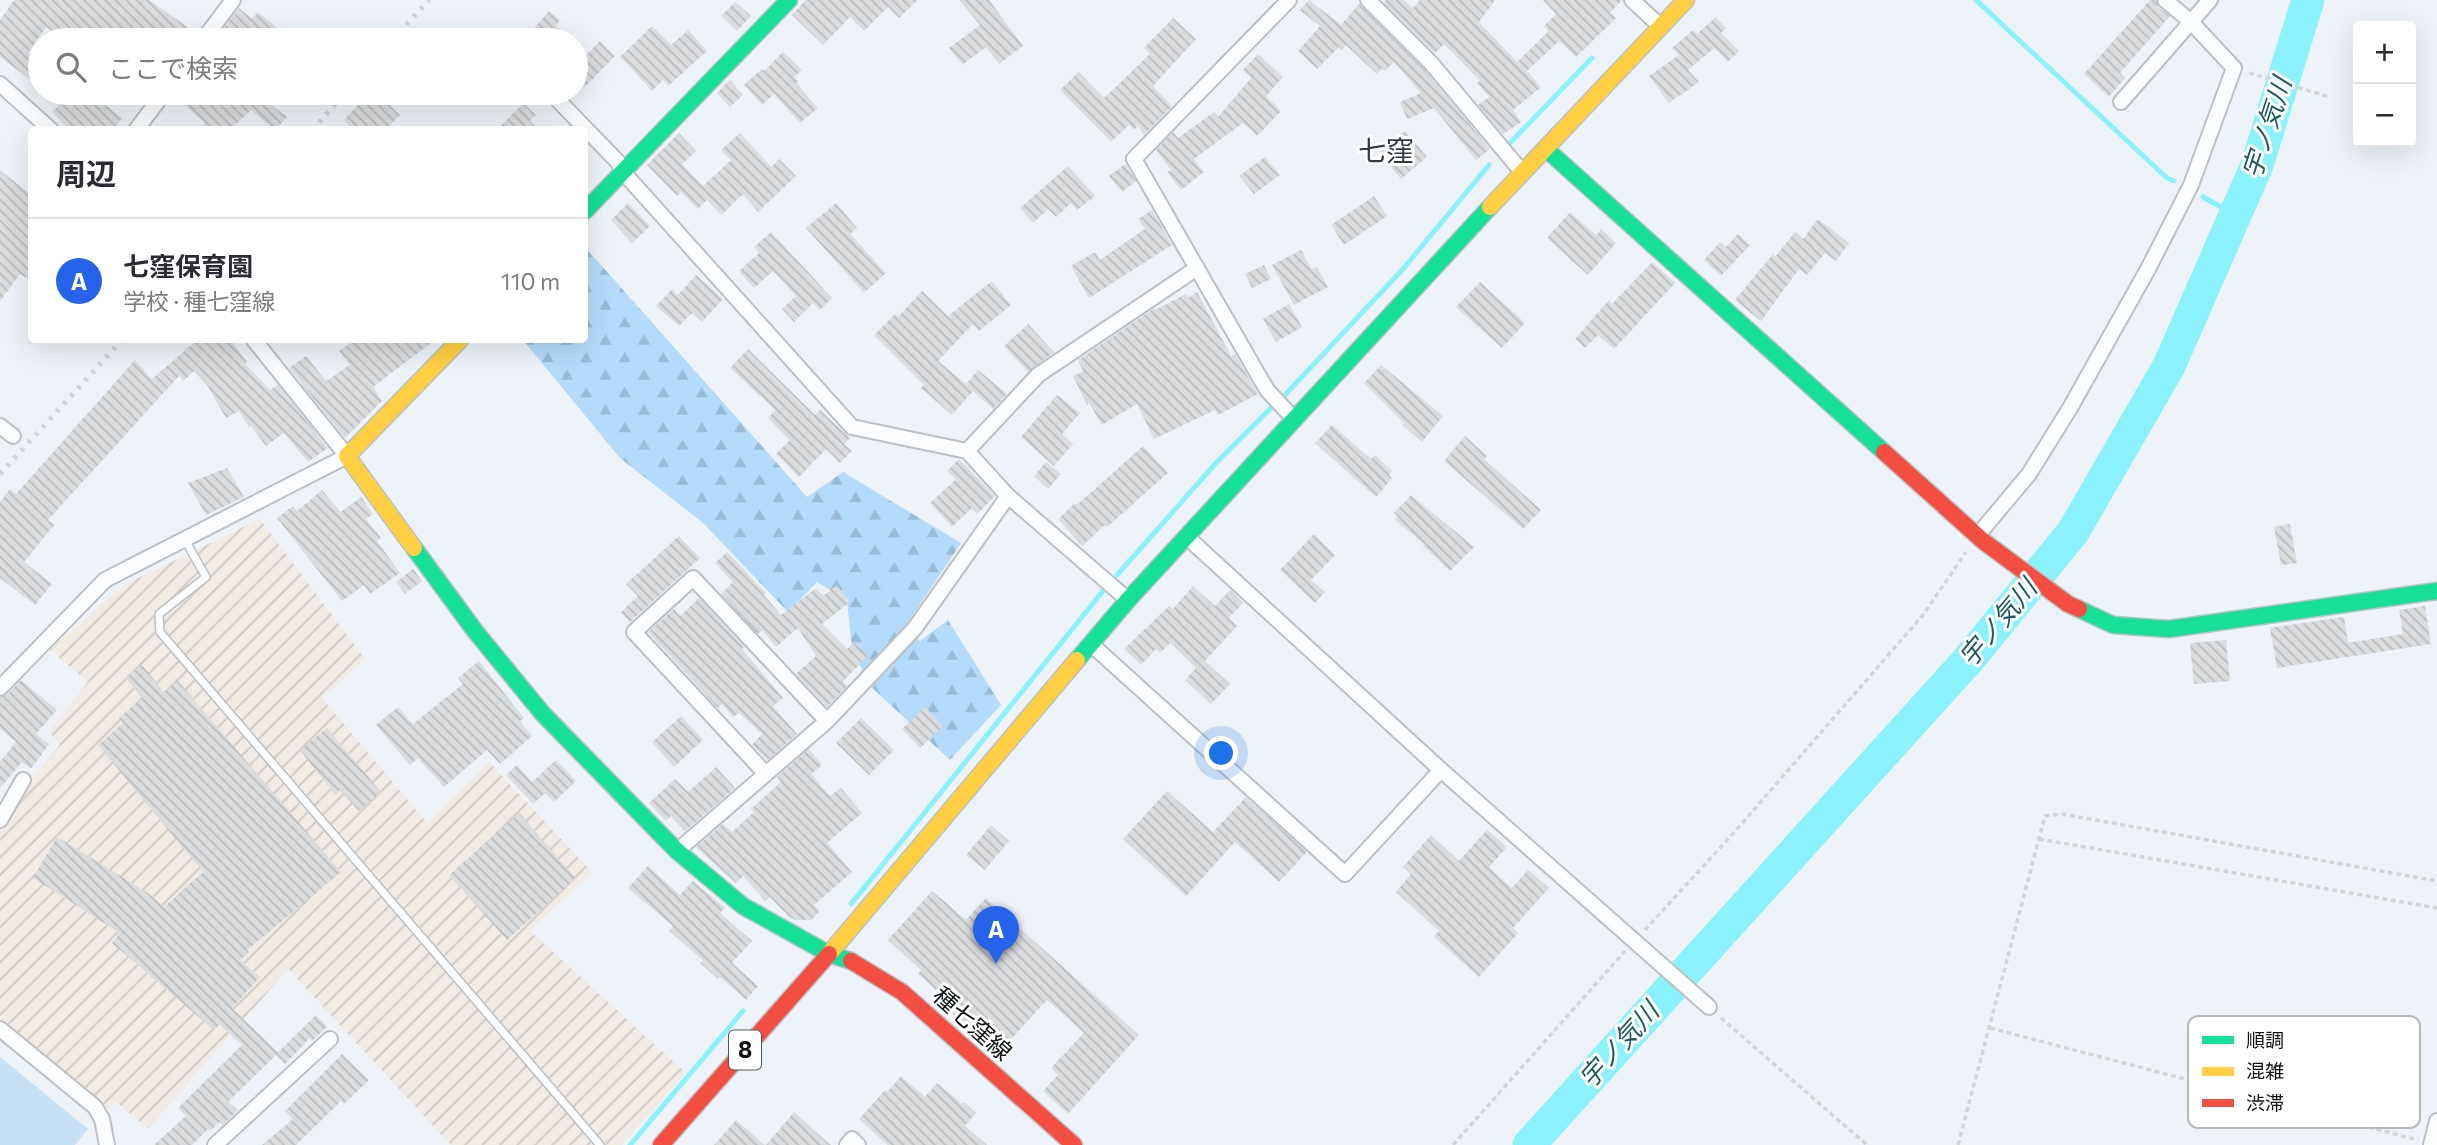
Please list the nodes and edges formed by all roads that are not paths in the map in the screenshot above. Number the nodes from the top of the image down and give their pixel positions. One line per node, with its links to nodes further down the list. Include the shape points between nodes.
1 (233, 0): 11 (street)
2 (789, 0): 21 (street)
3 (1289, 0): 24 (street, via 1134,159)
4 (1368, 0): 22 (street, via 1431,63)
5 (1632, 0): 10 (street)
6 (1686, 0): 10 (street)
7 (2165, 0): 9 (street)
8 (2210, 0): 9 (street)
9 (2191, 22): 13 (street); 34 (street, via 2234,68 2191,185 2070,408 2029,474)
10 (1661, 27): 20 (street)
11 (212, 28)
12 (0, 84): 16 (street)
13 (2121, 102)
14 (155, 105): 17 (street)
15 (563, 105): 18 (street)
16 (47, 126)
17 (139, 126)
18 (583, 126)
19 (588, 131): 21 (street)
20 (1546, 149): 22 (street); 34 (street)
21 (623, 172): 23 (street); 30 (street, via 852,427)
22 (1522, 172): 27 (street)
23 (588, 208)
24 (1197, 268): 27 (street, via 1267,390); 30 (street, via 1038,375)
25 (256, 343): 31 (street)
26 (457, 343): 31 (street)
27 (1296, 420): 33 (street)
28 (0, 426): 29 (street)
29 (13, 436)
30 (967, 451): 32 (street)
31 (347, 456): 35 (street); 45 (street, 種七窪線, via 542,714)
32 (1008, 496): 37 (street); 40 (street, via 915,628)
33 (1187, 537): 37 (street); 41 (street)
34 (1980, 539): 36 (street, via 2068,604 2113,625 2169,629)
35 (185, 540): 39 (street, via 105,580); 55 (lane, via 206,577 159,614 160,632)
36 (2437, 591)
37 (1128, 600): 38 (street)
38 (1091, 644): 41 (street, via 1345,874); 46 (street)
39 (0, 688)
40 (827, 721): 42 (street); 42 (street, via 693,578 634,632)
41 (1441, 770): 47 (street)
42 (766, 774): 45 (street)
43 (23, 780): 44 (street)
44 (2, 814)
45 (677, 851): 46 (street, 種七窪線, via 743,906)
46 (829, 954): 51 (street, 8); 58 (street, 種七窪線, via 856,962 901,992)
47 (1709, 1007)
48 (0, 1029): 53 (street, via 94,1107 102,1119)
49 (330, 1039): 54 (street)
50 (2437, 1121): 52 (street)
51 (663, 1144)
52 (2431, 1144)
53 (107, 1145)
54 (215, 1145)
55 (600, 1145)
56 (847, 1145): 57 (street, via 852,1139)
57 (858, 1145)
58 (1074, 1145)

